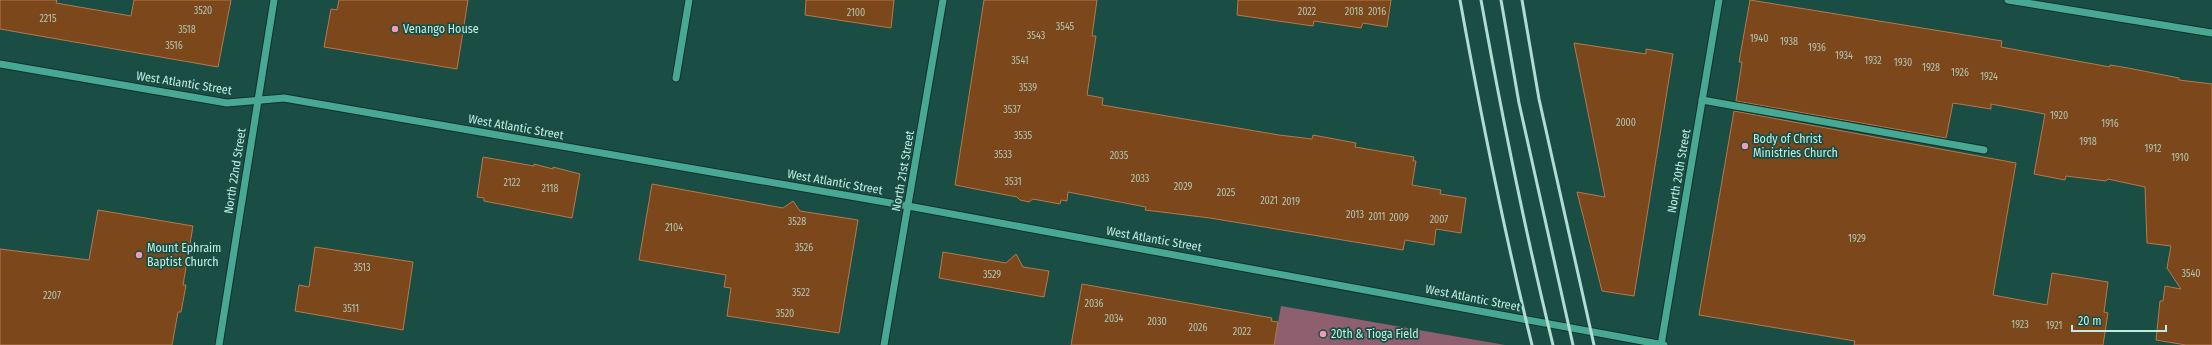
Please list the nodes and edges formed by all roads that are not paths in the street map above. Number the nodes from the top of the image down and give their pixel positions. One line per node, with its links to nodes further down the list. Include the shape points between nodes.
1 (274, 0): 9 (street, North 22nd Street)
2 (689, 0): 8 (street)
3 (943, 0): 12 (street, North 21st Street)
4 (1719, 0): 10 (street, North 20th Street)
5 (2008, 0): 6 (street)
6 (2212, 34)
7 (0, 64): 9 (street, West Atlantic Street, via 228,103)
8 (676, 78)
9 (258, 99): 12 (street, West Atlantic Street, via 284,98); 13 (street, North 22nd Street)
10 (1702, 100): 11 (street); 15 (street, North 20th Street)
11 (1984, 150)
12 (908, 206): 14 (street, North 21st Street); 15 (street, West Atlantic Street)
13 (218, 345)
14 (884, 345)
15 (1662, 345)

